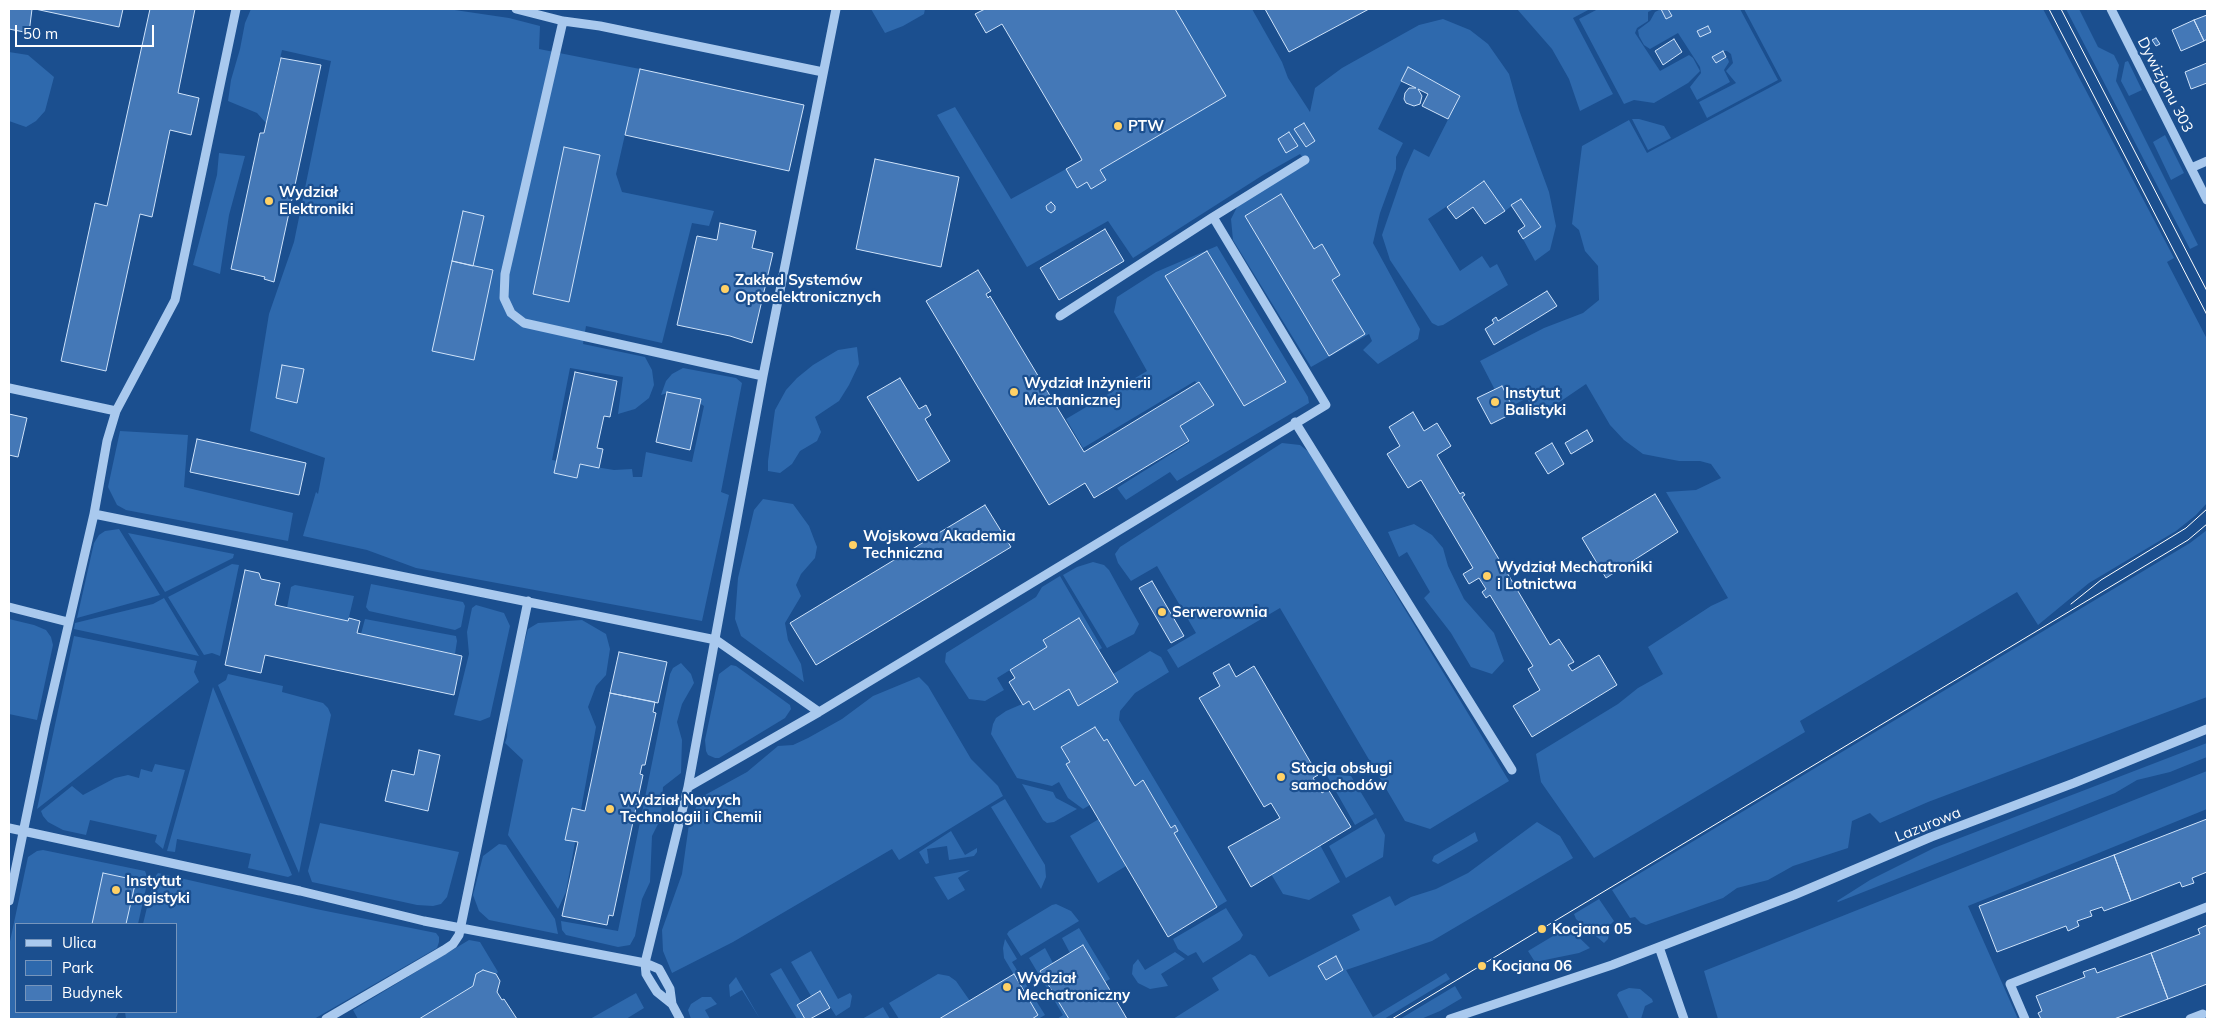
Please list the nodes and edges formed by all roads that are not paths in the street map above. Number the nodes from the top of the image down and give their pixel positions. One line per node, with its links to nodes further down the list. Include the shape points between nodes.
1 (236, 9): 16 (street, via 175,300)
2 (516, 9): 5 (street)
3 (836, 9): 7 (street)
4 (2111, 9): 10 (street, Dywizjonu 303)
5 (543, 12): 6 (street)
6 (563, 21): 7 (street); 14 (street, via 505,274 504,298 511,312 524,323)
7 (824, 72): 14 (street)
8 (1305, 160): 12 (street)
9 (2207, 161): 10 (street)
10 (2191, 168): 11 (street, Dywizjonu 303)
11 (2207, 200)
12 (1213, 217): 13 (street); 17 (street, via 1326,405)
13 (1060, 316)
14 (763, 376): 22 (street)
15 (9, 388): 16 (street)
16 (116, 411): 18 (street)
17 (1295, 422): 23 (street); 25 (street)
18 (94, 514): 19 (street); 21 (street)
19 (528, 601): 22 (street); 31 (street)
20 (9, 607): 21 (street)
21 (68, 622): 28 (street)
22 (716, 640): 23 (street); 26 (street)
23 (819, 712): 26 (street)
24 (2207, 729): 32 (street, Lazurowa, via 1794,896)
25 (1512, 770)
26 (688, 787): 33 (street)
27 (9, 828): 28 (street)
28 (24, 831): 29 (street); 31 (street)
29 (9, 901)
30 (2207, 907): 40 (street, via 2010,984)
31 (460, 927): 33 (street); 36 (street, via 453,944)
32 (1659, 947): 38 (street, Lazurowa); 39 (street)
33 (645, 962): 34 (street, via 646,974 657,992); 34 (street, via 659,969 670,989)
34 (672, 1004): 37 (street)
35 (2204, 1014): 41 (street)
36 (326, 1019)
37 (680, 1019)
38 (1450, 1019)
39 (1684, 1019)
40 (2025, 1019)
41 (2190, 1019)

